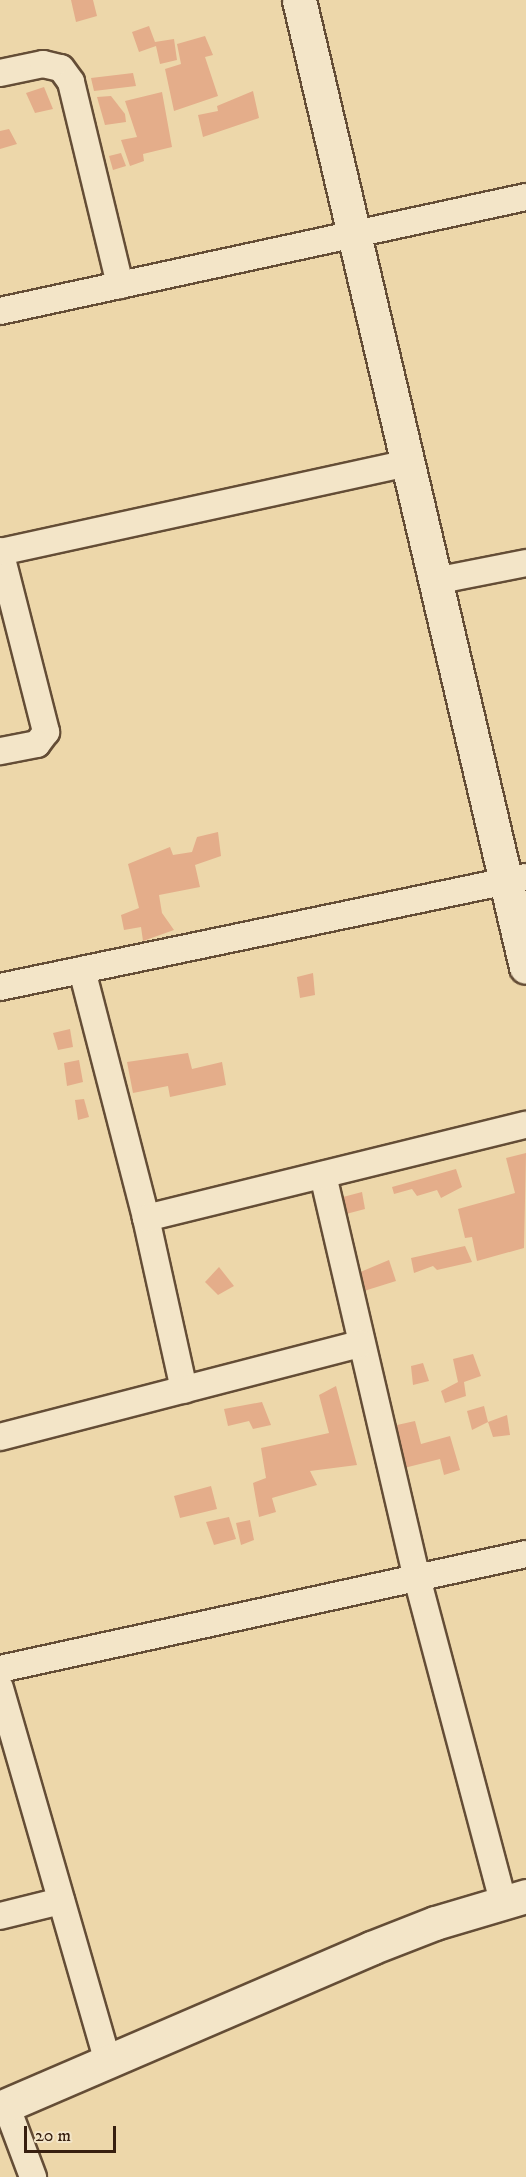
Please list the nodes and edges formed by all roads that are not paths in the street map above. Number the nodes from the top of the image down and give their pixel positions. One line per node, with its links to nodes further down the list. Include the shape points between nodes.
1 (299, 0): 4 (street)
2 (0, 73): 5 (street, via 43,64 61,68 71,82)
3 (526, 197): 4 (street)
4 (353, 235): 5 (street); 7 (street)
5 (120, 285): 6 (street)
6 (0, 311)
7 (407, 463): 8 (street); 10 (street)
8 (0, 552): 11 (street, via 46,732 37,744)
9 (526, 563): 10 (street)
10 (435, 581): 12 (street)
11 (0, 751)
12 (516, 879): 13 (street); 14 (street)
13 (526, 967)
14 (82, 970): 15 (street); 18 (street)
15 (0, 987)
16 (526, 1125): 17 (street)
17 (323, 1174): 18 (street); 19 (street)
18 (146, 1218): 20 (street)
19 (360, 1344): 20 (street); 23 (street)
20 (184, 1390): 21 (street)
21 (0, 1437)
22 (526, 1554): 23 (street)
23 (417, 1578): 24 (street); 26 (street)
24 (0, 1669)
25 (0, 1688): 27 (street)
26 (514, 1899): 29 (street, via 371,1948)
27 (61, 1901): 28 (street); 29 (street)
28 (0, 1916)
29 (108, 2062): 30 (street)
30 (3, 2107): 31 (street)
31 (33, 2177)

